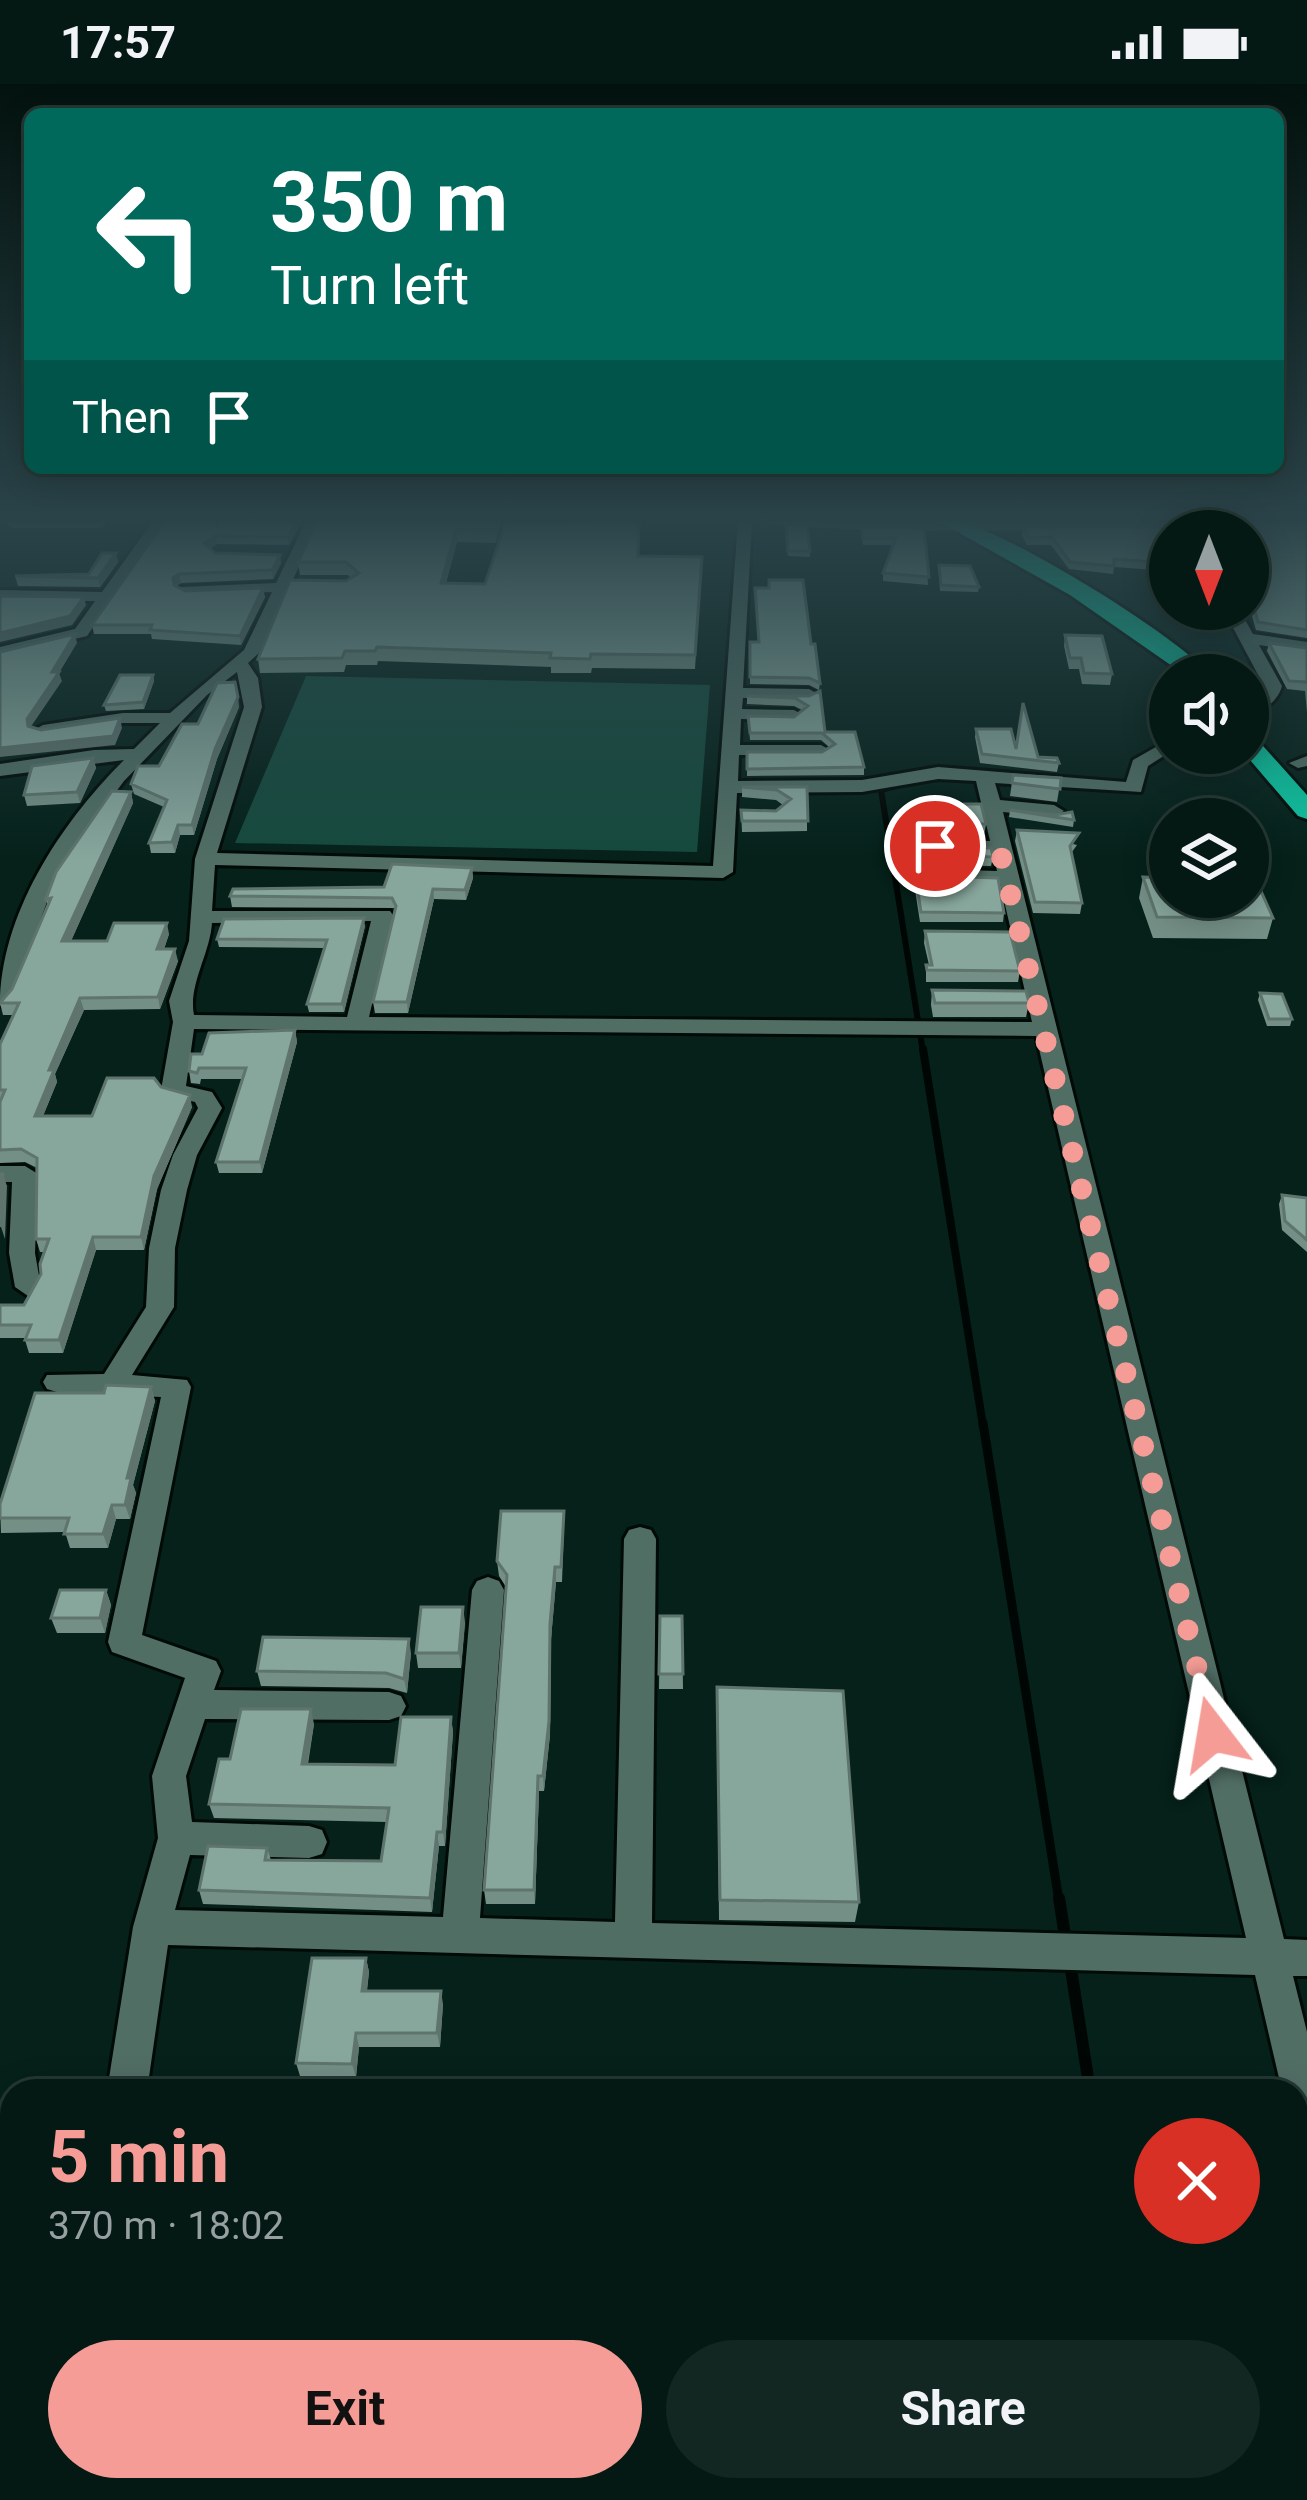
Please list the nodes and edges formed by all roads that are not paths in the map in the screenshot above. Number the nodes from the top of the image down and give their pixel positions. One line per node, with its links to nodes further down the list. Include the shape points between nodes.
1 (78, 634): 9 (street)
2 (262, 634): 13 (street)
3 (738, 634): 15 (street)
4 (1109, 634): 12 (highway)
5 (1146, 634): 10 (highway)
6 (1244, 634): 7 (street)
7 (1246, 638): 8 (street); 11 (street)
8 (1307, 647)
9 (0, 652)
10 (1173, 654)
11 (1255, 654)
12 (1149, 662)
13 (240, 663): 17 (street); 34 (street, via 253,707)
14 (809, 694): 15 (street)
15 (733, 704): 16 (street); 20 (street)
16 (794, 715)
17 (174, 718): 18 (street); 22 (street)
18 (43, 730)
19 (1269, 732): 24 (highway)
20 (730, 750): 21 (street); 28 (street)
21 (821, 750)
22 (140, 754): 26 (street); 38 (street, via 50,866)
23 (1149, 758): 27 (street, via 1139,764 1134,788)
24 (1304, 765)
25 (1269, 767): 30 (highway)
26 (0, 770)
27 (984, 775): 28 (street); 29 (street)
28 (728, 787): 34 (street, via 734,810 722,872)
29 (988, 805): 31 (street); 32 (street)
30 (1307, 811)
31 (1054, 812)
32 (1002, 835): 33 (street); 36 (street)
33 (903, 846)
34 (205, 859): 37 (street)
35 (934, 875): 36 (street)
36 (1006, 877): 41 (street, via 1022,994)
37 (199, 916): 39 (street, via 200,940 180,1001); 40 (street, via 383,915)
38 (0, 999)
39 (184, 1022): 40 (street); 45 (street, via 173,1090 204,1097 210,1108 173,1190 160,1307)
40 (356, 1024): 41 (street)
41 (1043, 1029): 55 (street)
42 (0, 1174): 43 (street, via 25,1174)
43 (28, 1287)
44 (56, 1382): 45 (street)
45 (110, 1384): 48 (street, via 177,1387 124,1642 204,1672)
46 (640, 1539): 54 (street)
47 (488, 1590): 53 (street)
48 (193, 1704): 49 (street); 50 (street, via 169,1776)
49 (388, 1706)
50 (176, 1838): 51 (street); 52 (street)
51 (309, 1842)
52 (152, 1927): 53 (street); 57 (street)
53 (460, 1937): 54 (street)
54 (633, 1941): 55 (street)
55 (1267, 1957): 56 (street); 58 (street)
56 (1307, 1958)
57 (130, 2079)
58 (1298, 2079)

